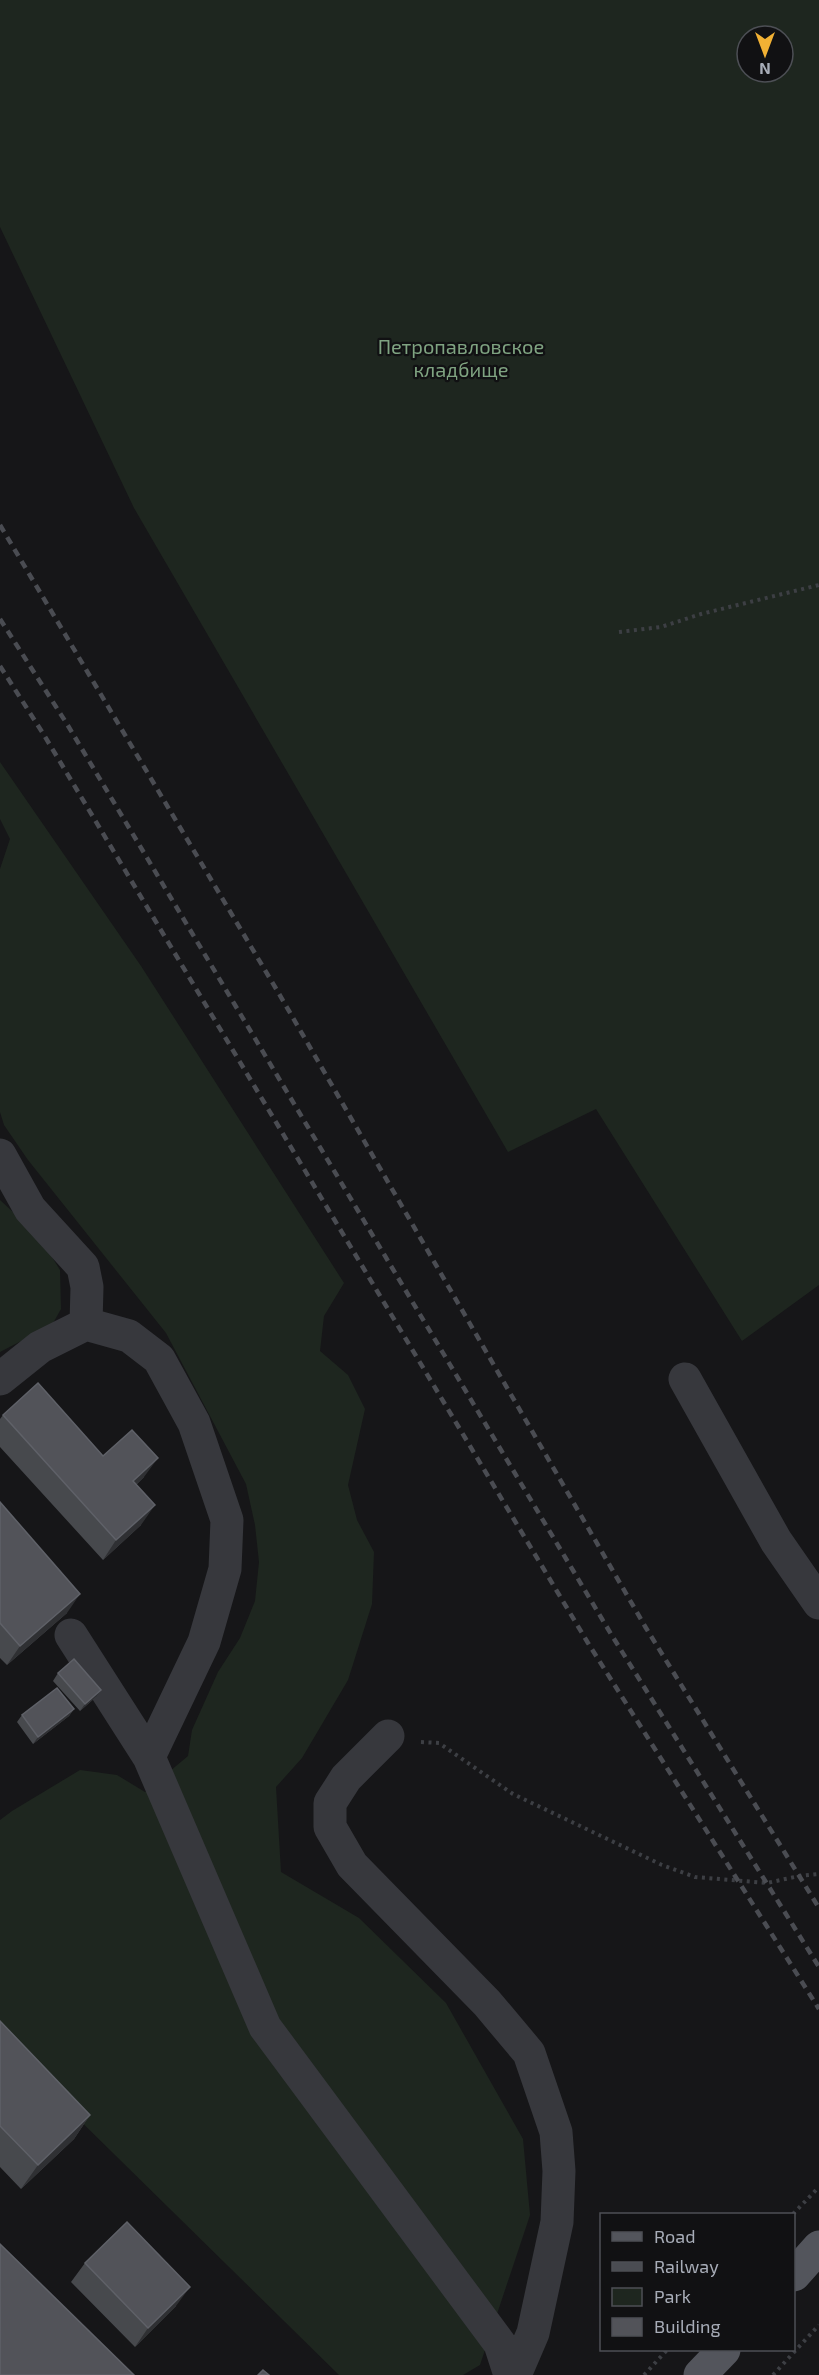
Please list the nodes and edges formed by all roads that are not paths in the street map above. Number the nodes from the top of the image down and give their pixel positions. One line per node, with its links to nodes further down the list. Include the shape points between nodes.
1 (0, 1155): 2 (lane, via 30,1209 83,1268)
2 (86, 1324): 3 (lane, via 40,1347); 8 (lane, via 129,1336 159,1359 194,1423 227,1520 225,1569 204,1642)
3 (0, 1379)
4 (685, 1379): 5 (lane, via 776,1541)
5 (819, 1603)
6 (71, 1635): 8 (lane)
7 (388, 1736): 13 (lane, via 340,1786 330,1803 330,1827 351,1865 487,2003 529,2052 556,2132 560,2171 557,2222 533,2333)
8 (149, 1757): 12 (lane, via 265,2027 500,2344)
9 (819, 2247): 10 (main road)
10 (795, 2273)
11 (722, 2351): 14 (main road)
12 (510, 2375)
13 (515, 2375)
14 (700, 2375)

